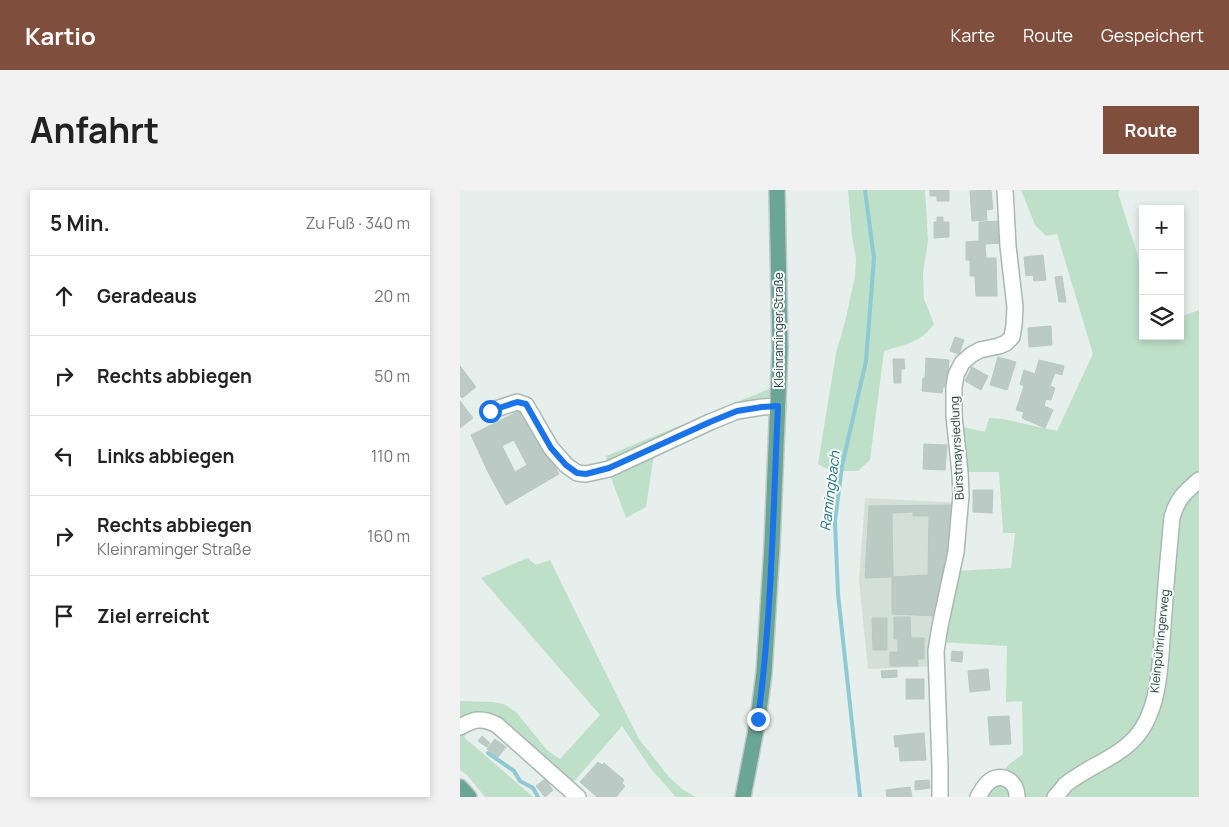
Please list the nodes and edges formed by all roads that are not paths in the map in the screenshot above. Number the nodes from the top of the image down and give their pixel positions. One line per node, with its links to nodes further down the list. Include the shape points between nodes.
1 (777, 190): 3 (main road, Kleinraminger Straße)
2 (1005, 190): 9 (street, Bürstmayrsiedlung, via 1014,307 1012,337 999,346 971,354 962,363 954,387 961,495 956,552 936,651)
3 (778, 406): 4 (street, via 737,411 609,468 586,474 577,473 566,465 551,448 526,404 517,402); 8 (main road, Kleinraminger Straße, via 764,673)
4 (490, 411)
5 (1199, 480): 12 (street, Kleinpühringerweg, via 1183,494 1172,517 1156,693 1145,724 1123,748 1065,786)
6 (460, 727): 7 (street, via 481,720 497,725)
7 (578, 797)
8 (743, 797)
9 (940, 797)
10 (978, 797): 11 (street, via 988,782 996,777 1010,781 1015,786)
11 (1017, 797)
12 (1055, 797)

